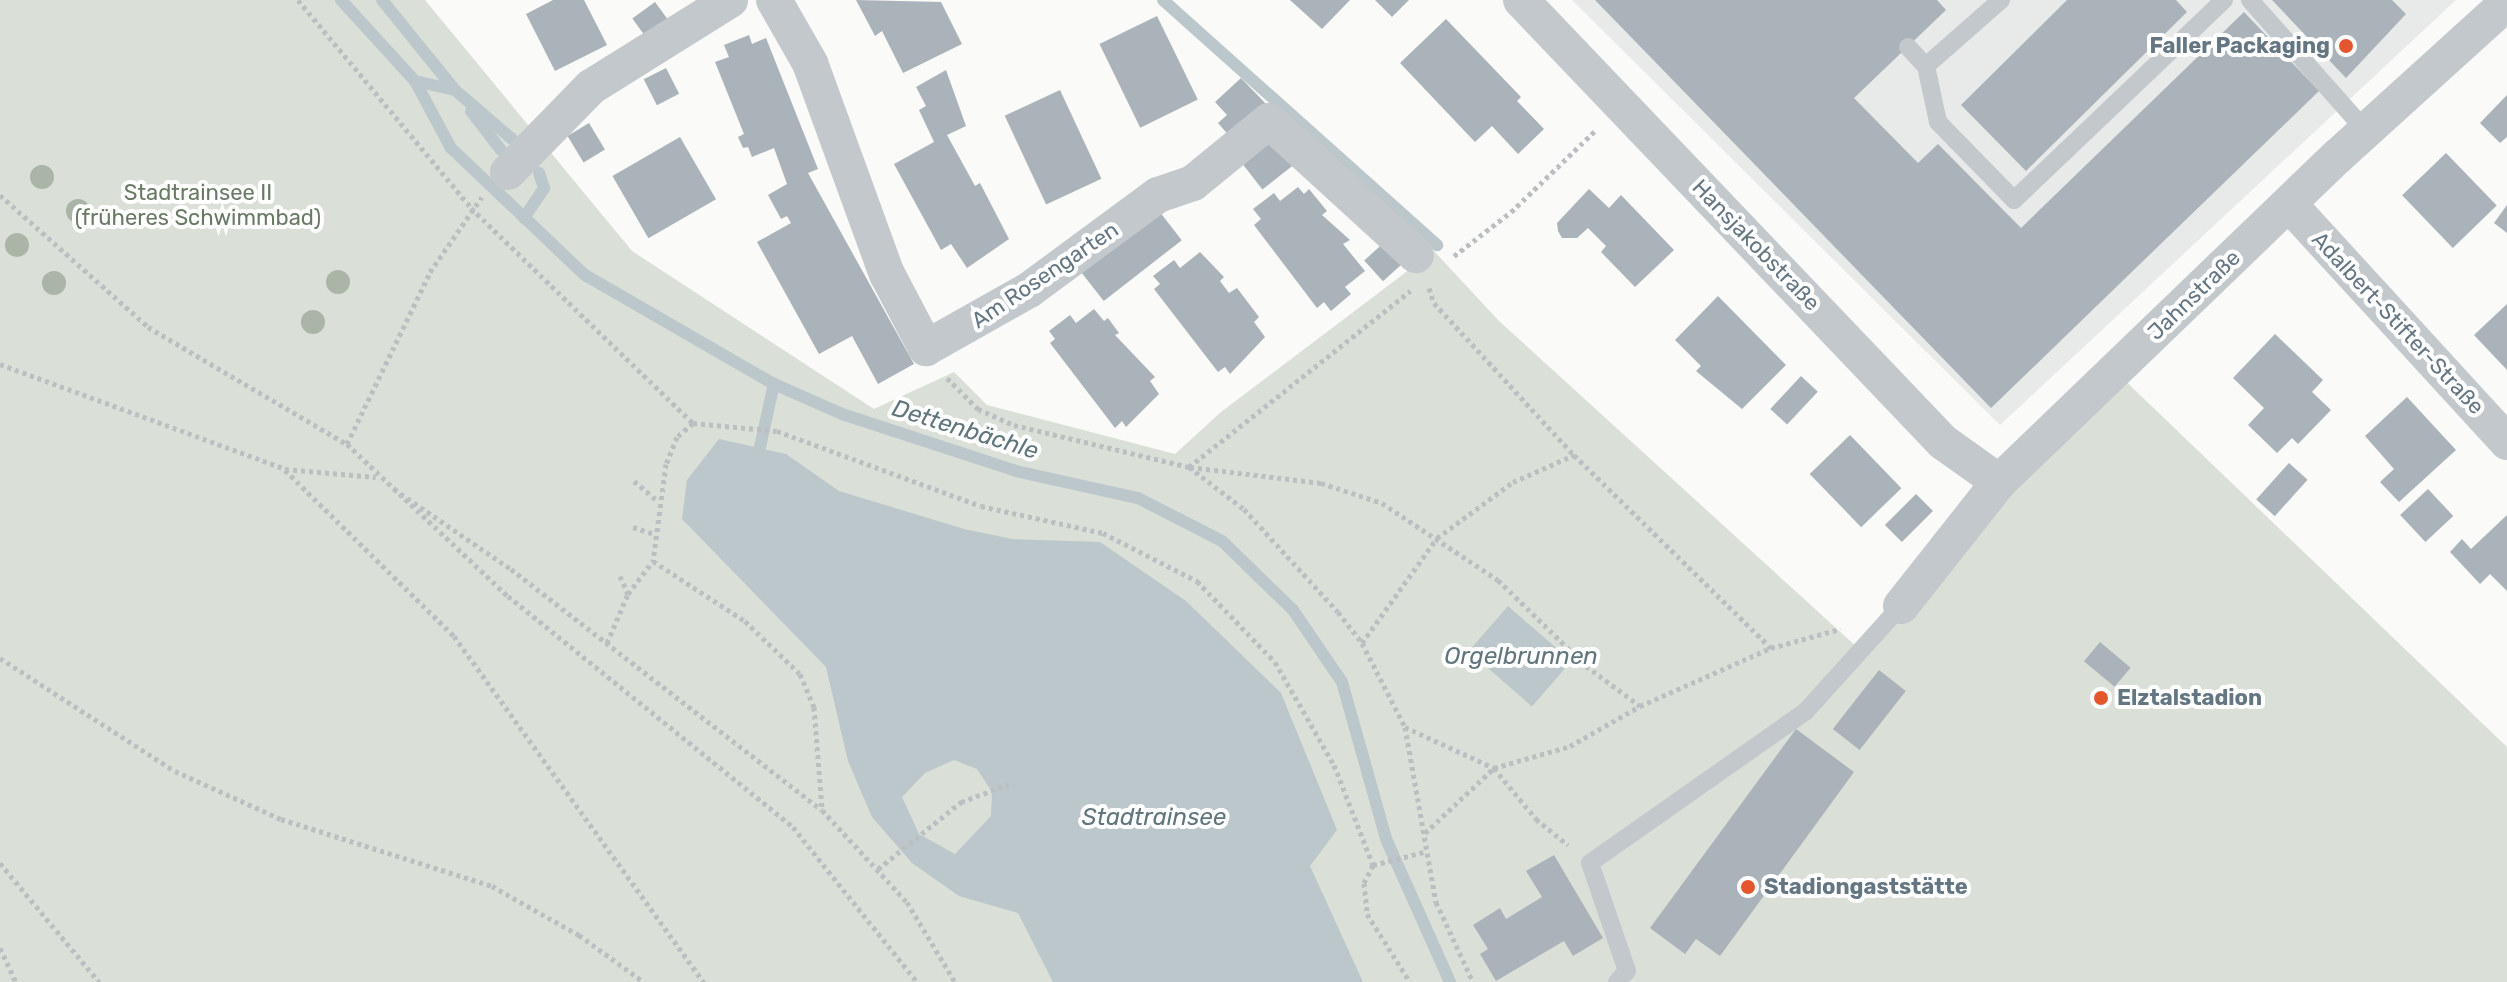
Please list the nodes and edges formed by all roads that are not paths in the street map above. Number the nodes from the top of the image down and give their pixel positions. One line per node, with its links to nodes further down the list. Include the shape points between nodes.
1 (730, 0): 11 (street, via 591,87)
2 (774, 0): 13 (street, Am Rosengarten, via 810,63 887,274 926,348 1029,290 1158,195 1193,183 1269,121)
3 (1521, 0): 15 (street, Hansjakobstraße, via 1943,442)
4 (2001, 0): 9 (lane)
5 (2224, 0): 9 (lane, via 2014,200 1938,122)
6 (2250, 0): 10 (lane)
7 (2507, 3): 10 (street, Jahnstraße)
8 (1908, 47): 9 (lane)
9 (1926, 66)
10 (2366, 131): 12 (street, Jahnstraße)
11 (508, 172)
12 (2289, 204): 14 (street, Adalbert-Stifter-Straße); 15 (street, Jahnstraße)
13 (1426, 270)
14 (2507, 442)
15 (1999, 482): 16 (street, Jahnstraße)
16 (1901, 606): 17 (lane, via 1806,711 1590,863 1627,971)
17 (1617, 982)

